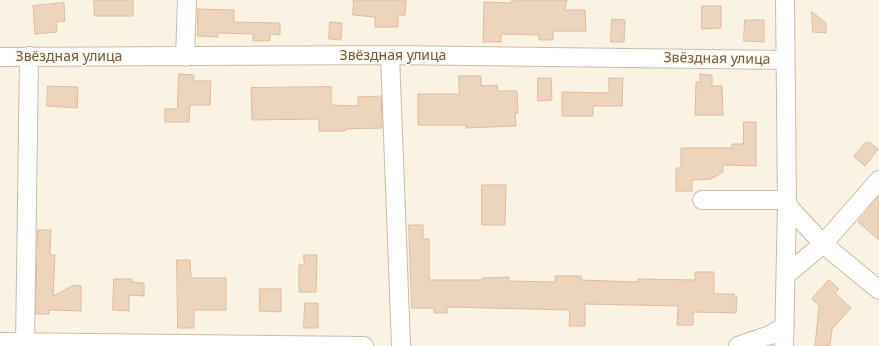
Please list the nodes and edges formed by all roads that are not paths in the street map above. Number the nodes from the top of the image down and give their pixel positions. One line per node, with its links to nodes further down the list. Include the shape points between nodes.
1 (187, 0): 6 (street)
2 (785, 0): 7 (street)
3 (390, 55): 6 (street, Звёздная улица); 7 (street, Звёздная улица); 18 (street)
4 (29, 56): 5 (street, Звёздная улица); 6 (street, Звёздная улица); 16 (street)
5 (0, 57)
6 (185, 57)
7 (785, 60): 10 (street)
8 (879, 180): 11 (street)
9 (702, 200): 10 (street)
10 (786, 202): 11 (street); 12 (street)
11 (823, 244): 12 (street); 13 (street)
12 (786, 275): 14 (street)
13 (879, 290)
14 (785, 326): 19 (street, via 770,335); 20 (street)
15 (0, 342): 16 (street)
16 (25, 344): 17 (street)
17 (364, 346)
18 (400, 346)
19 (738, 346)
20 (784, 346)

